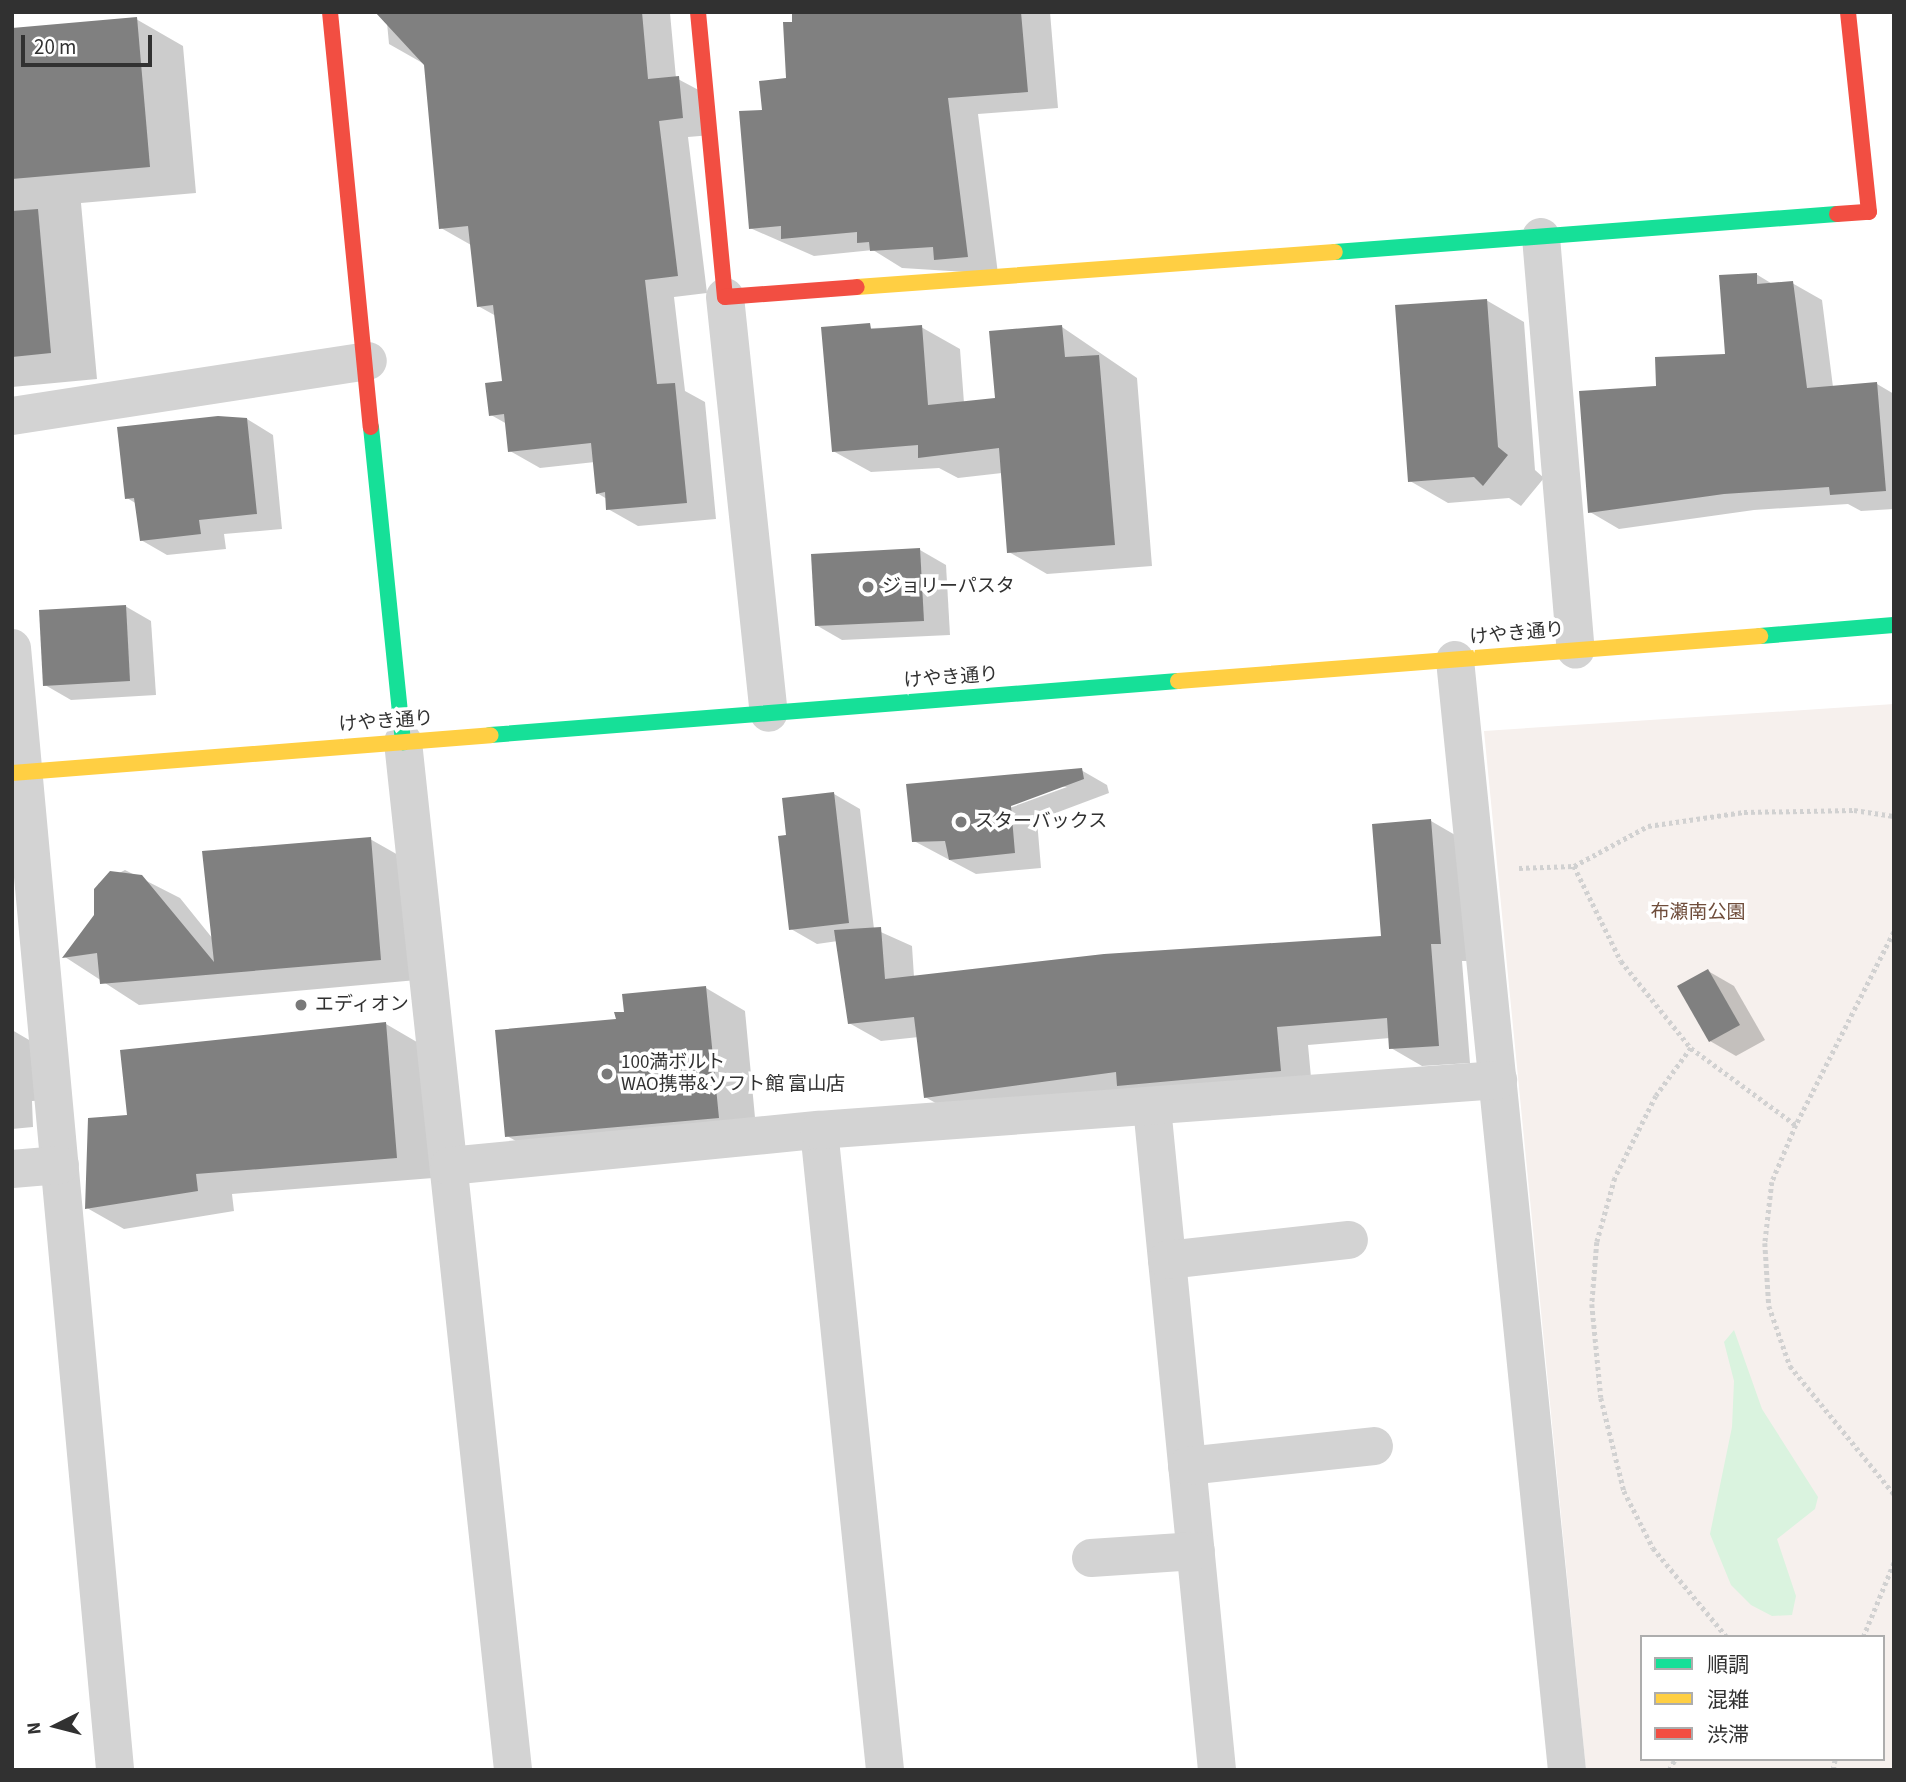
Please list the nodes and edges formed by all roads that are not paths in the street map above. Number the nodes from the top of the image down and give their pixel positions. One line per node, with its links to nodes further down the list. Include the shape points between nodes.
1 (330, 12): 6 (street)
2 (698, 12): 5 (street)
3 (1849, 12): 4 (street, via 1869,212)
4 (1541, 237): 5 (street); 10 (street)
5 (725, 297): 12 (street)
6 (368, 361): 7 (street); 13 (street)
7 (12, 416)
8 (1894, 625): 10 (street, けやき通り)
9 (12, 648): 14 (street)
10 (1576, 650): 11 (street, けやき通り)
11 (1455, 660): 12 (street, けやき通り); 15 (street)
12 (769, 713): 13 (street, けやき通り)
13 (403, 742): 14 (street, けやき通り); 19 (street)
14 (18, 773): 18 (street)
15 (1497, 1080): 16 (street); 31 (street)
16 (1152, 1107): 17 (street); 22 (street)
17 (819, 1130): 19 (street); 29 (street)
18 (60, 1165): 20 (street); 27 (street)
19 (449, 1166): 28 (street)
20 (12, 1169)
21 (1349, 1240): 22 (street)
22 (1167, 1259): 24 (street)
23 (1374, 1446): 24 (street)
24 (1187, 1466): 25 (street)
25 (1196, 1551): 26 (street); 30 (street)
26 (1091, 1558)
27 (115, 1770)
28 (513, 1770)
29 (885, 1770)
30 (1217, 1770)
31 (1566, 1770)

